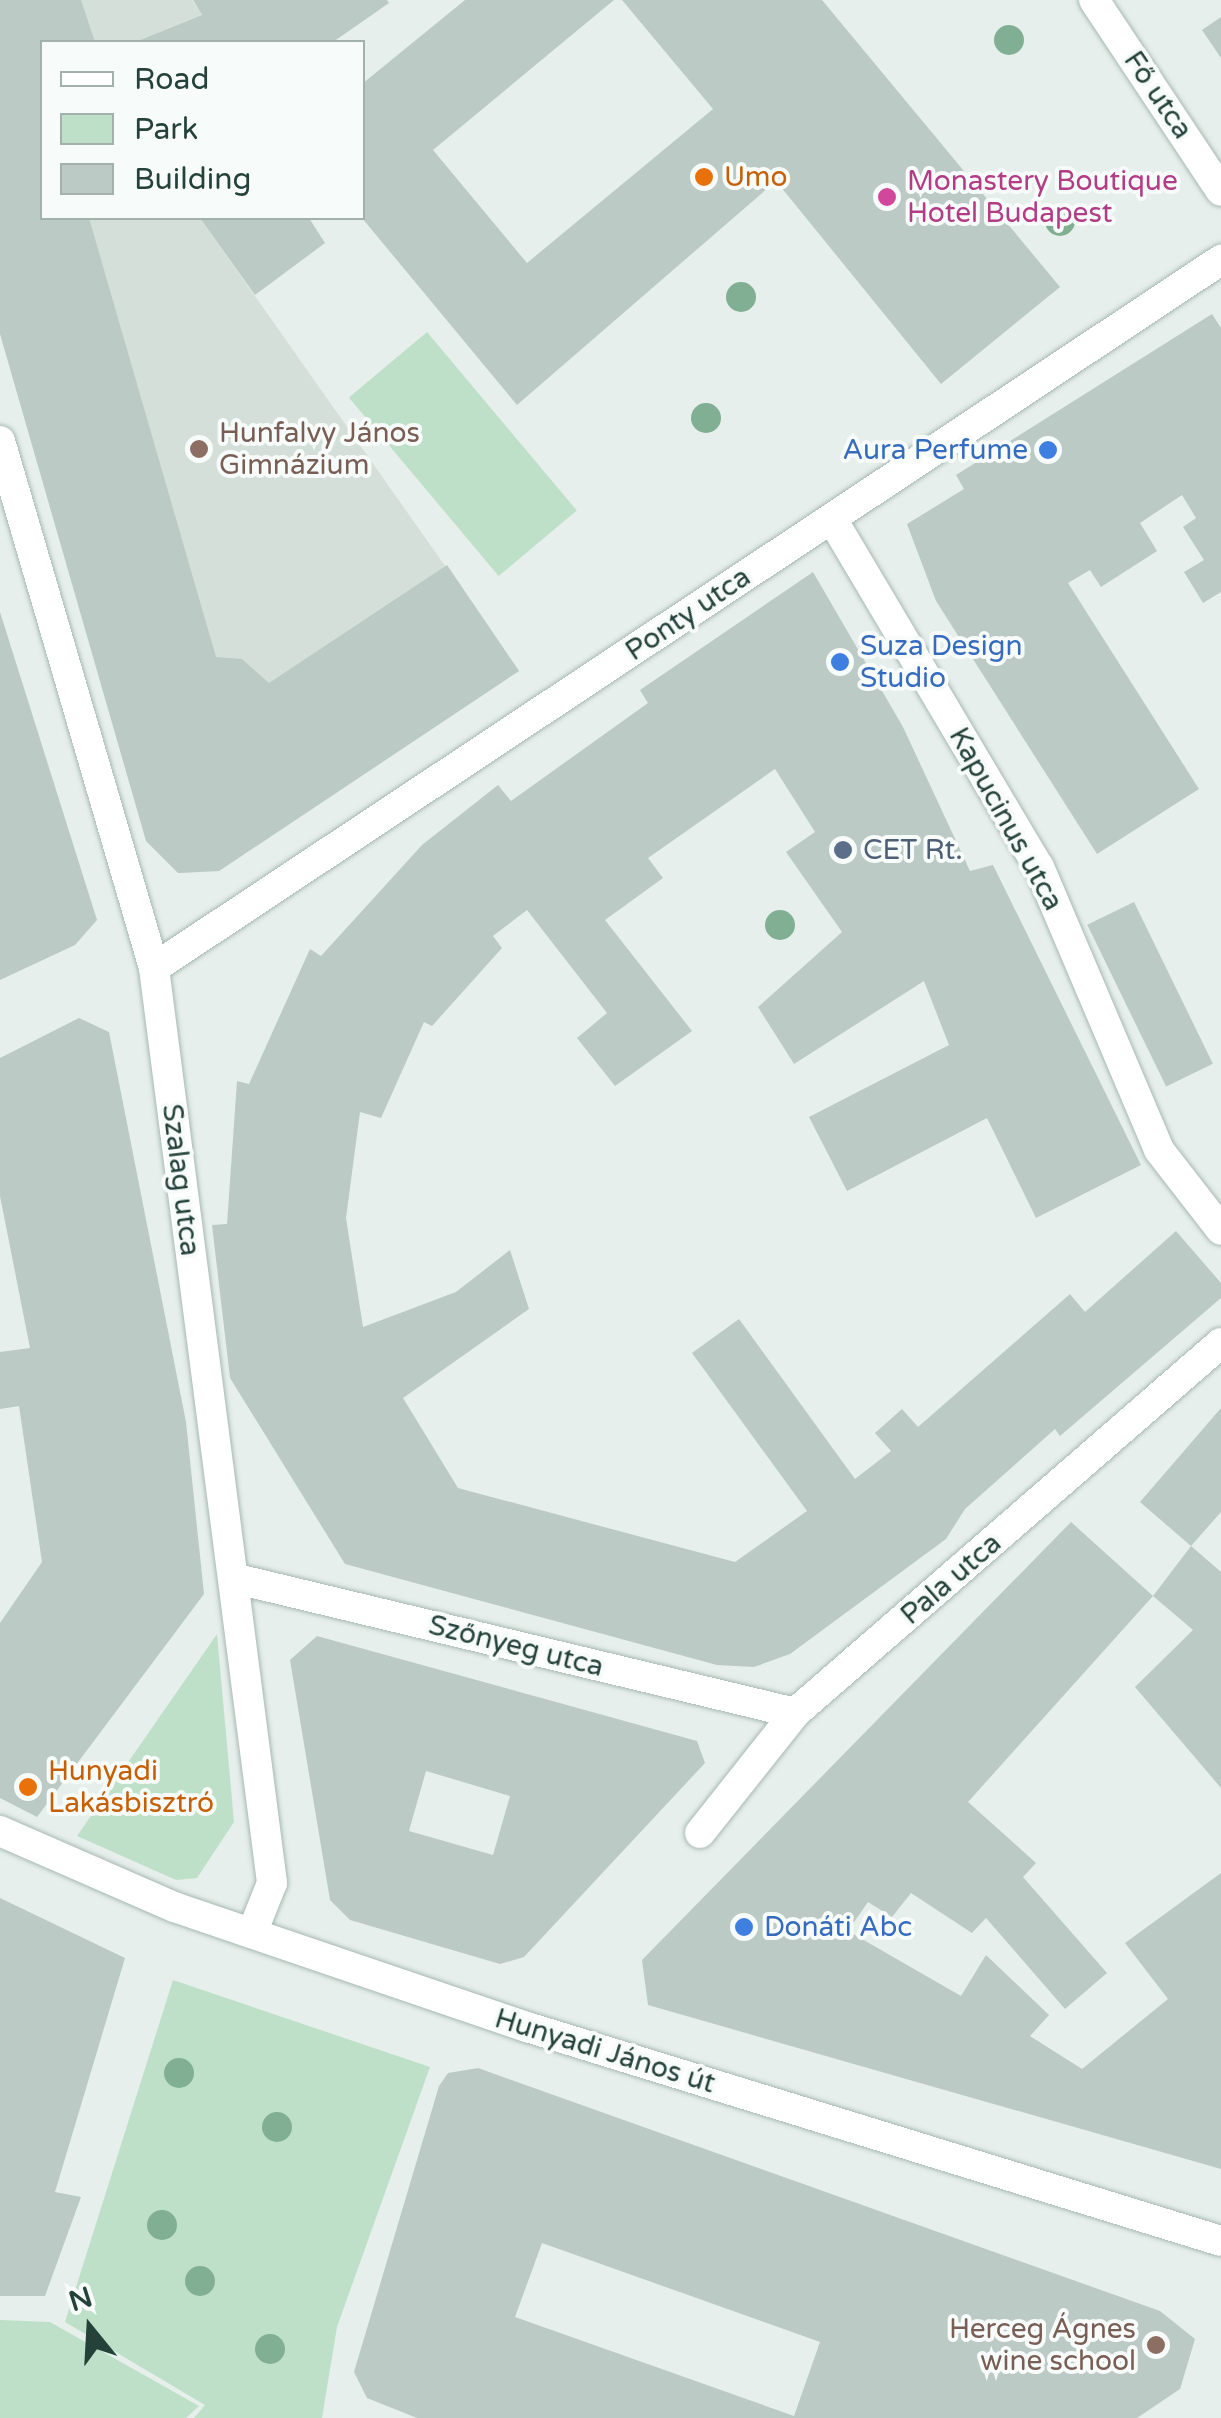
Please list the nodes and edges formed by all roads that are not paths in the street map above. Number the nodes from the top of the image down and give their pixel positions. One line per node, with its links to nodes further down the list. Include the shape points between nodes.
1 (1094, 0): 2 (street, Fő utca)
2 (1221, 190)
3 (1221, 260): 5 (street, Ponty utca)
4 (0, 440): 6 (street, Szalag utca)
5 (832, 519): 6 (street, Ponty utca); 7 (street, Kapucinus utca, via 1039,866 1159,1150)
6 (154, 968): 9 (street, Szalag utca)
7 (1221, 1230)
8 (1221, 1344): 10 (street, Pala utca)
9 (237, 1579): 10 (street, Szőnyeg utca); 13 (street, Szalag utca, via 272,1884)
10 (796, 1714): 12 (street, Pala utca)
11 (0, 1831): 13 (street, Hunyadi János út)
12 (700, 1833)
13 (252, 1933): 14 (street, Hunyadi János út)
14 (1221, 2241)

